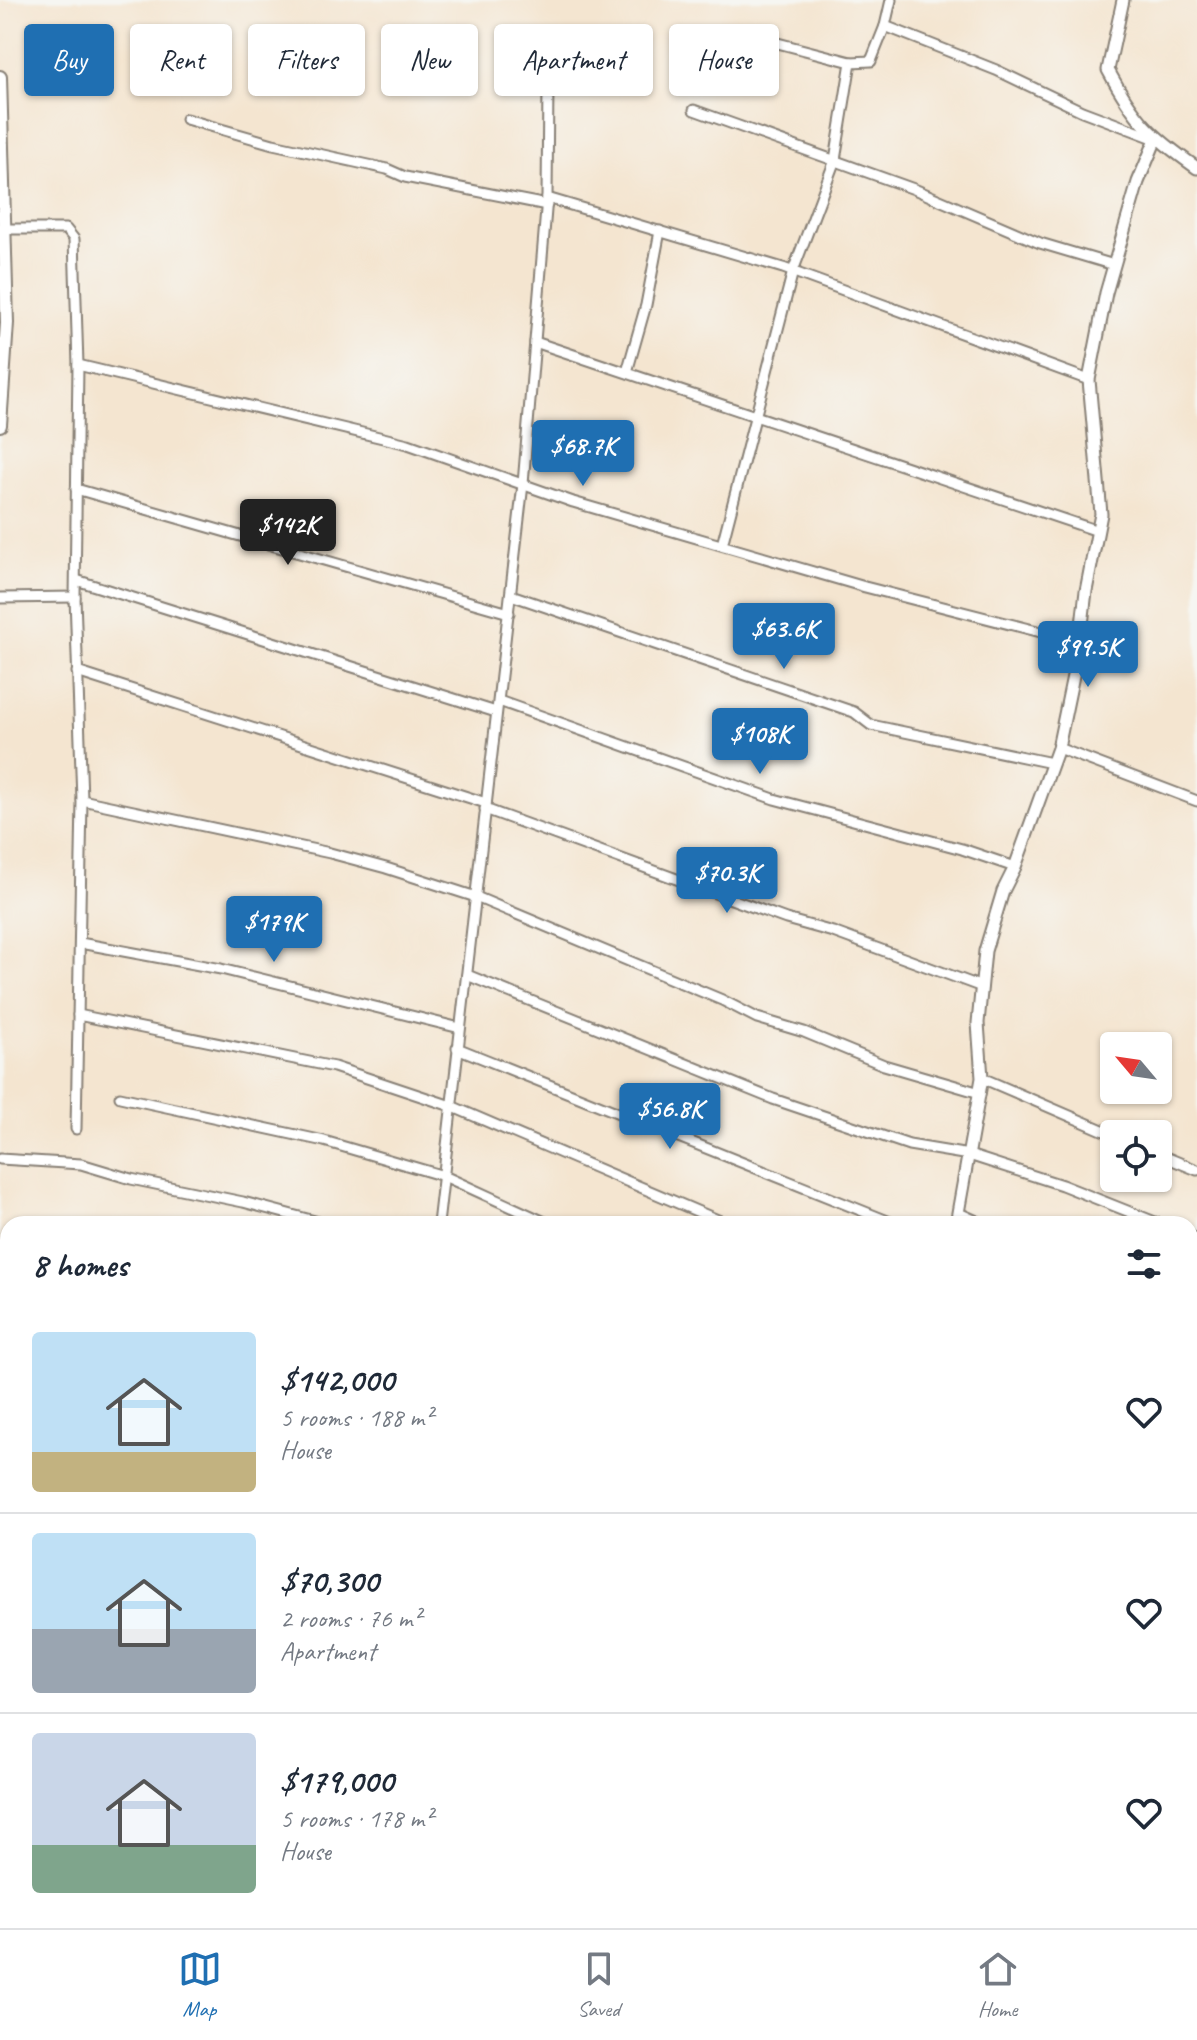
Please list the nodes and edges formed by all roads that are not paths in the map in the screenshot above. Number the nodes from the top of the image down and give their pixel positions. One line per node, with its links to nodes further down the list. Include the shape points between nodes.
1 (891, 0): 3 (street)
2 (1123, 0): 10 (street, via 1108,70 1128,107)
3 (885, 26): 5 (street, via 871,61); 10 (street)
4 (779, 43): 5 (street)
5 (851, 62): 11 (street)
6 (0, 77): 14 (main road)
7 (548, 96): 13 (street)
8 (694, 110): 11 (street)
9 (186, 119): 13 (street, via 405,177)
10 (1156, 139): 12 (street); 16 (street)
11 (835, 160): 16 (street, via 1040,243); 17 (street)
12 (1197, 168)
13 (547, 202): 15 (street); 18 (street)
14 (5, 229): 19 (street, via 66,229 72,234); 23 (main road, via 7,323)
15 (660, 231): 17 (street); 20 (street)
16 (1114, 265): 21 (street)
17 (793, 271): 21 (street); 22 (street)
18 (535, 342): 20 (street); 24 (street)
19 (78, 365): 24 (street, via 408,444); 25 (street)
20 (627, 372): 22 (street)
21 (1089, 380): 26 (street, via 1101,514)
22 (755, 415): 26 (street); 27 (street)
23 (0, 425)
24 (523, 484): 27 (street); 29 (street)
25 (76, 489): 28 (street); 32 (street)
26 (1098, 531): 33 (street)
27 (722, 545): 33 (street)
28 (76, 580): 30 (street); 36 (street)
29 (511, 595): 32 (street); 38 (street, via 856,713 871,725)
30 (75, 597): 31 (street); 34 (street)
31 (0, 598)
32 (509, 613): 35 (street)
33 (1080, 642): 37 (street)
34 (77, 672): 39 (street); 41 (street)
35 (499, 701): 36 (street); 42 (street, via 774,799)
36 (496, 712): 41 (street)
37 (1058, 748): 38 (street); 40 (street)
38 (1052, 763): 42 (street)
39 (82, 800): 43 (street, via 330,853); 44 (street)
40 (1197, 801)
41 (485, 806): 43 (street); 46 (street)
42 (1015, 867): 46 (street, via 985,951)
43 (476, 897): 45 (street); 51 (street, via 757,1018 884,1065)
44 (80, 943): 47 (street); 48 (street, via 221,969)
45 (467, 975): 48 (street); 56 (street, via 773,1099 909,1145)
46 (982, 987): 50 (street)
47 (78, 1015): 53 (street, via 334,1067); 54 (street)
48 (460, 1028): 49 (street)
49 (457, 1048): 53 (street); 65 (street)
50 (982, 1078): 51 (street); 55 (street)
51 (980, 1093): 56 (street)
52 (120, 1097): 60 (street, via 324,1141)
53 (451, 1106): 60 (street); 64 (street)
54 (76, 1129)
55 (1100, 1129)
56 (969, 1155): 66 (street); 67 (street)
57 (0, 1159): 61 (street, via 81,1164)
58 (1172, 1160): 59 (street)
59 (1197, 1170)
60 (444, 1176): 62 (street); 63 (street)
61 (296, 1216)
62 (439, 1216)
63 (532, 1216)
64 (708, 1216)
65 (875, 1216)
66 (958, 1216)
67 (1140, 1216)

